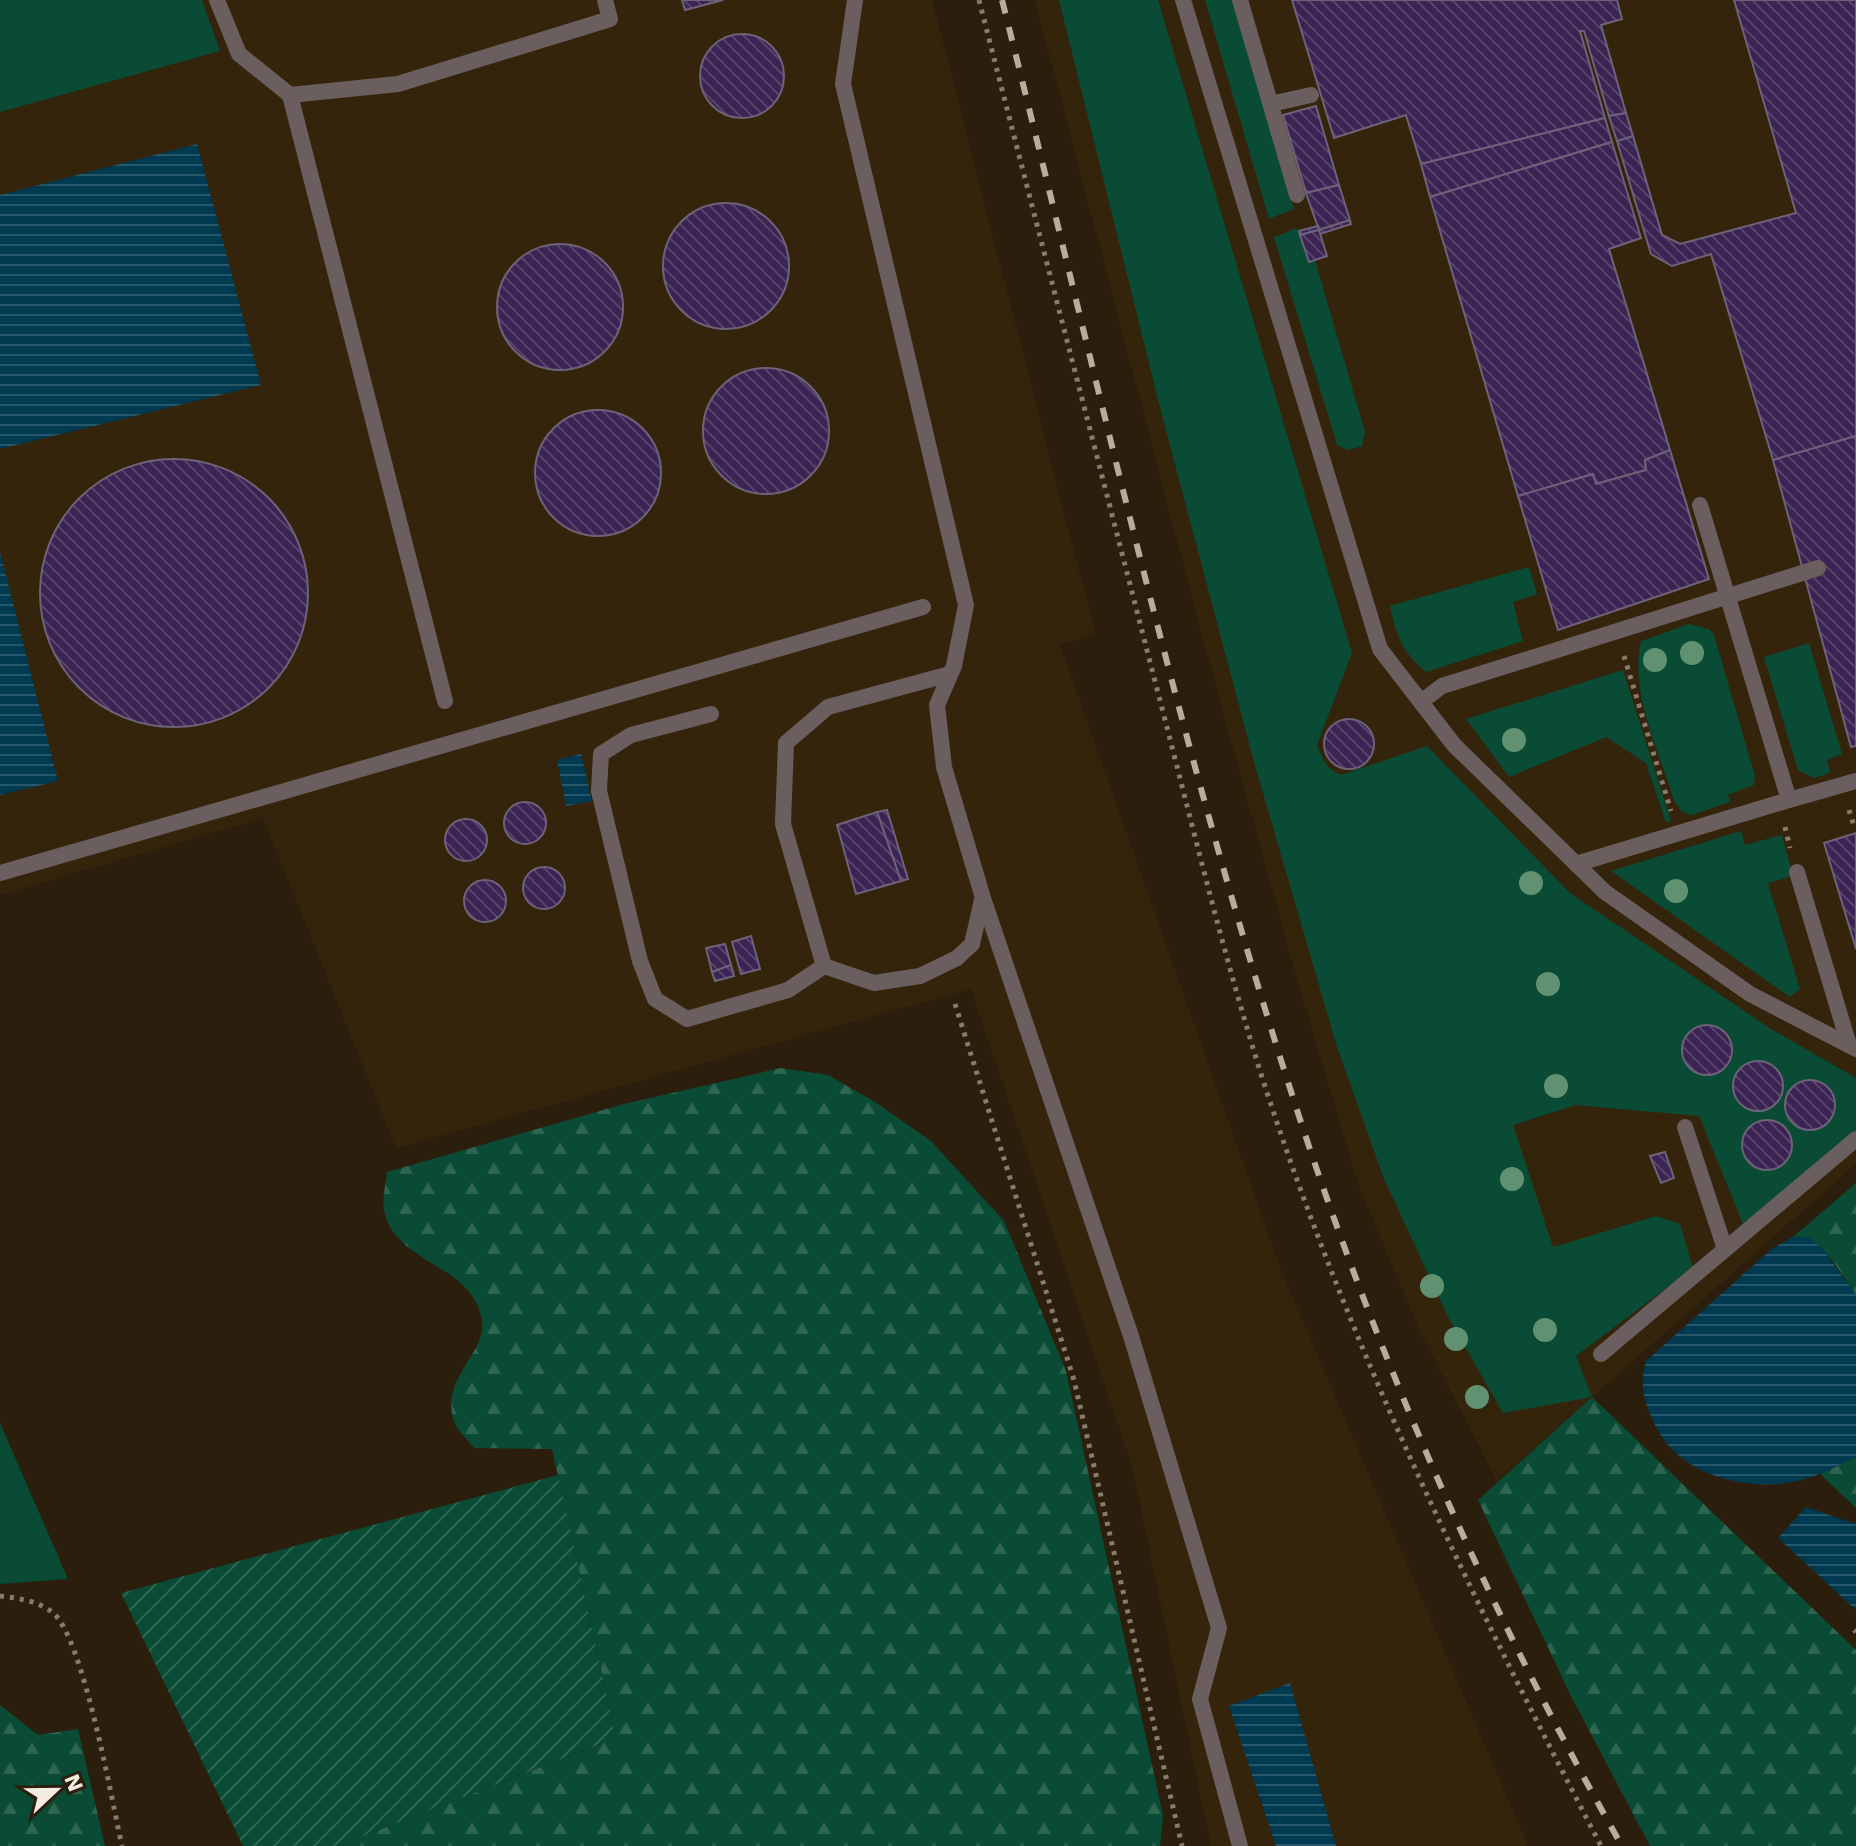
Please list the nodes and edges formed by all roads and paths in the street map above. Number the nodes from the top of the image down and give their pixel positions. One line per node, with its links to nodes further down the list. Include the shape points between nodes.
1 (217, 0): 7 (lane, via 239,54)
2 (605, 0): 7 (lane, via 610,19 398,84)
3 (855, 0): 16 (lane, via 843,84 966,605)
4 (979, 0): 39 (path, via 1261,1074 1417,1479)
5 (1183, 0): 18 (lane, via 1380,649)
6 (1240, 0): 9 (lane)
7 (290, 95): 17 (lane)
8 (1311, 95): 9 (lane)
9 (1271, 104): 10 (lane)
10 (1297, 195)
11 (1700, 505): 13 (lane)
12 (1818, 568): 13 (lane)
13 (1727, 597): 15 (lane); 21 (lane)
14 (923, 607): 26 (lane)
15 (1617, 632): 18 (lane, via 1442,686); 23 (path)
16 (950, 674): 27 (lane, via 937,705 944,767); 28 (lane, via 828,707 786,743 783,824)
17 (445, 701)
18 (1421, 702): 24 (lane, via 1454,745)
19 (711, 714): 28 (lane, via 631,735 601,754 599,791 640,961 655,999 687,1019 788,990)
20 (1856, 781): 21 (lane)
21 (1789, 800): 23 (lane)
22 (1772, 829): 25 (path, via 1784,826)
23 (1678, 833): 24 (lane)
24 (1576, 864): 30 (lane, via 1605,892 1750,994)
25 (1797, 872): 30 (lane)
26 (0, 873)
27 (983, 898): 28 (lane, via 972,944 957,958 920,976 874,983); 38 (lane, via 1131,1336 1219,1628 1200,1699)
28 (824, 966)
29 (955, 1004): 37 (path, via 1074,1380)
30 (1853, 1047)
31 (1685, 1127): 33 (lane)
32 (1856, 1139): 33 (lane)
33 (1725, 1249): 34 (lane)
34 (1601, 1354)
35 (0, 1596): 36 (path, via 24,1599 54,1613 77,1653)
36 (122, 1846)
37 (1182, 1846)
38 (1240, 1846)
39 (1601, 1846)

